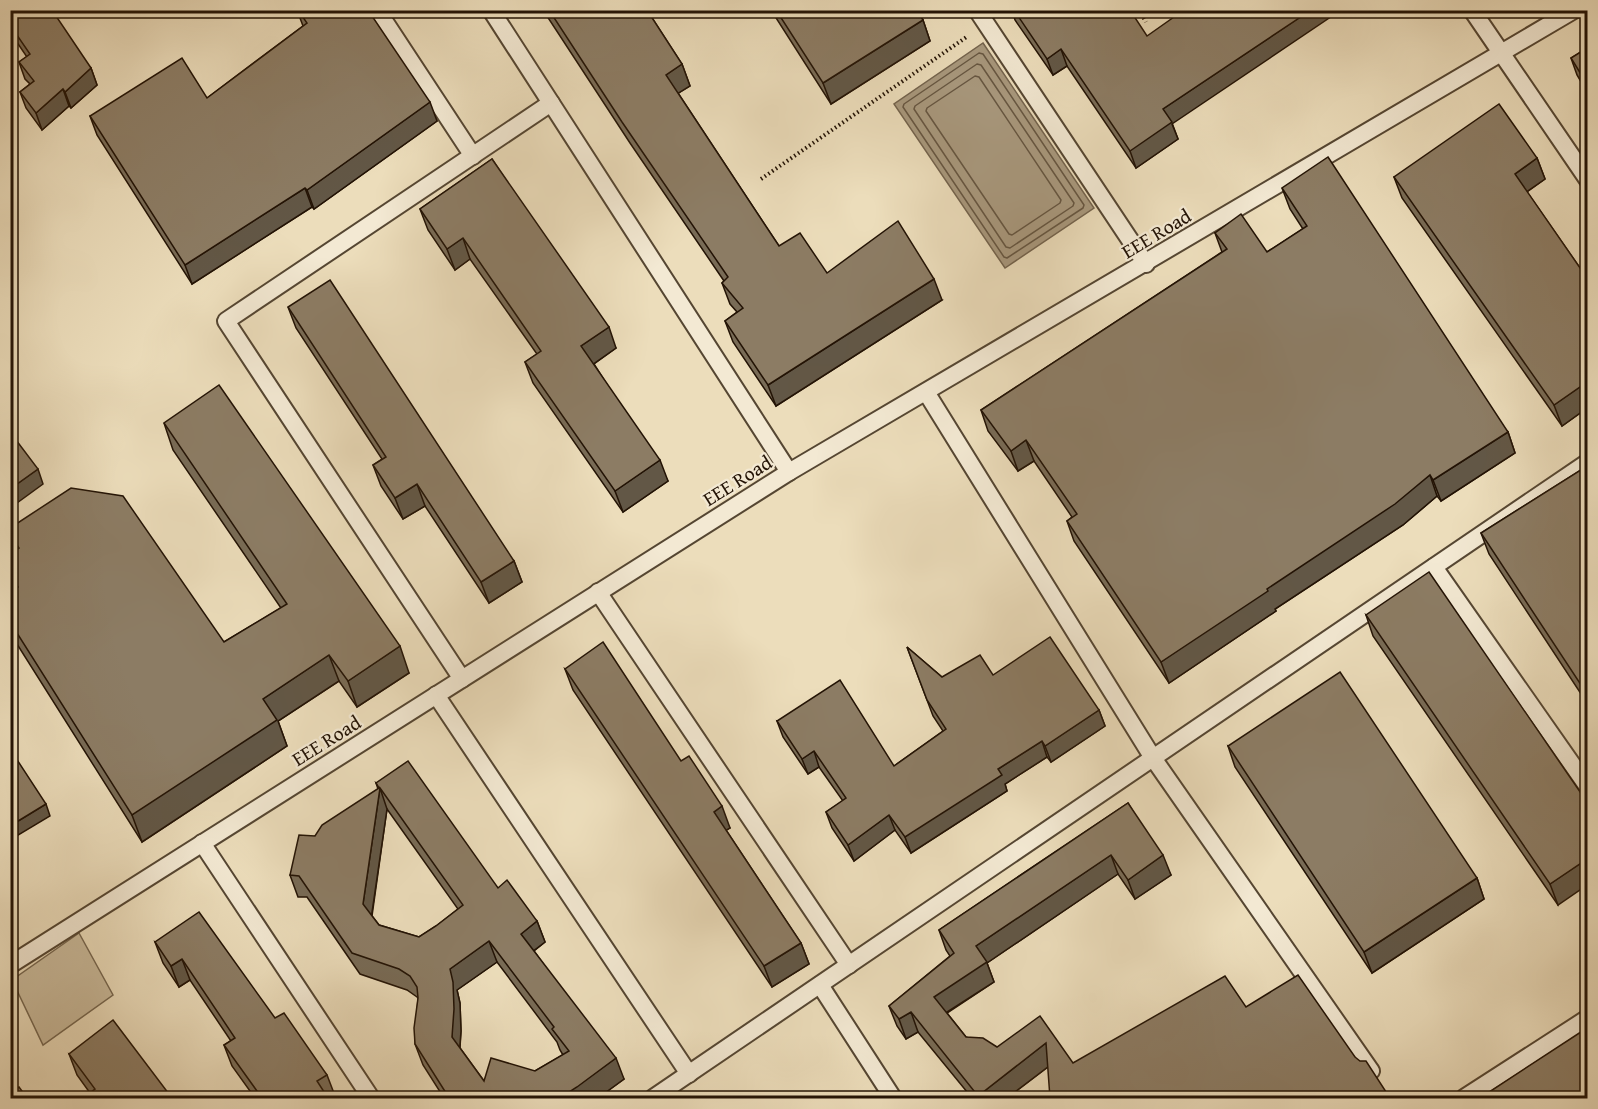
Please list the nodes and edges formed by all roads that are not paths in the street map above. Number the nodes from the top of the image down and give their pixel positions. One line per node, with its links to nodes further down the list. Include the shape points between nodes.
1 (377, 10): 8 (lane)
2 (491, 10): 7 (lane)
3 (1472, 10): 6 (lane)
4 (1574, 10): 6 (lane, EEE Road)
5 (981, 17): 10 (lane)
6 (1500, 53): 9 (lane); 10 (lane, EEE Road)
7 (551, 103): 8 (lane); 13 (lane)
8 (473, 156): 16 (lane, via 226,321)
9 (1587, 180)
10 (1146, 264): 11 (lane, EEE Road)
11 (926, 392): 13 (lane, EEE Road); 18 (lane)
12 (1587, 462): 14 (lane)
13 (789, 472): 15 (lane, EEE Road)
14 (1434, 567): 18 (lane); 19 (lane)
15 (598, 592): 16 (lane, EEE Road); 22 (lane)
16 (462, 679): 17 (lane, EEE Road)
17 (436, 695): 20 (lane, EEE Road); 26 (lane)
18 (1153, 758): 22 (lane); 25 (lane)
19 (1587, 787)
20 (202, 843): 21 (lane, EEE Road); 27 (lane)
21 (10, 964)
22 (849, 965): 23 (lane)
23 (820, 985): 26 (lane); 29 (lane)
24 (1587, 1018): 30 (lane)
25 (1371, 1071)
26 (689, 1074): 28 (lane)
27 (371, 1098)
28 (653, 1098)
29 (893, 1098)
30 (1464, 1098)

